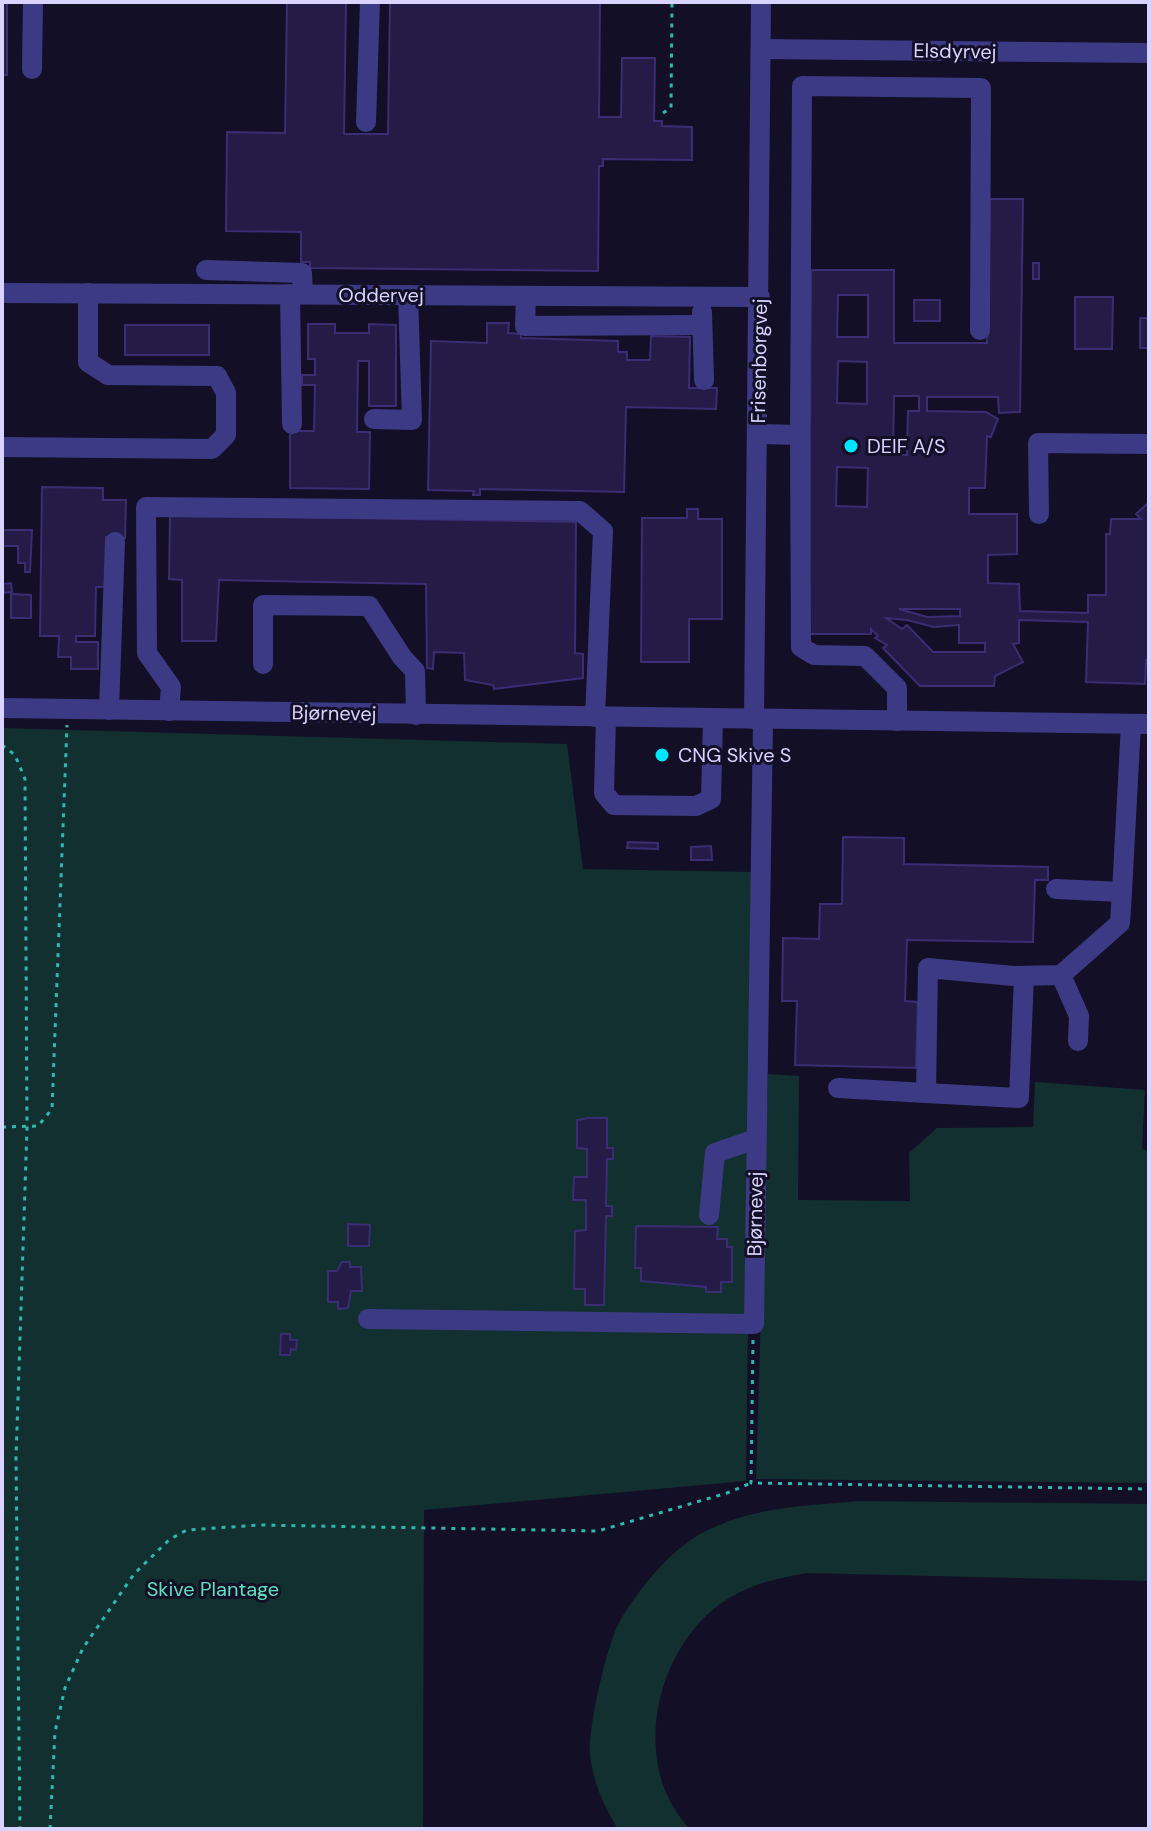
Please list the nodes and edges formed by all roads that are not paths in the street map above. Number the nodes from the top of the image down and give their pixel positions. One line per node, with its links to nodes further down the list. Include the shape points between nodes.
1 (33, 2): 7 (street)
2 (370, 2): 9 (street)
3 (761, 2): 4 (street, Frisenborgvej)
4 (761, 49): 5 (street, Elsdyrvej); 17 (street, Frisenborgvej)
5 (981, 52): 6 (street, Elsdyrvej); 8 (street)
6 (1149, 53)
7 (32, 69)
8 (981, 88): 19 (street); 24 (street, via 802,86)
9 (366, 122)
10 (206, 270): 13 (street, via 302,273)
11 (2, 293): 12 (street, Oddervej)
12 (88, 293): 13 (street, Oddervej); 26 (street, via 88,362 108,375 217,376 226,393 226,435 212,449)
13 (296, 294): 14 (street, Oddervej); 22 (street)
14 (408, 295): 15 (street, Oddervej); 21 (street, via 412,420)
15 (526, 296): 16 (street, Oddervej); 18 (street, via 525,326)
16 (702, 296): 17 (street, Oddervej); 18 (street)
17 (760, 297): 23 (street, Frisenborgvej)
18 (702, 325): 20 (street)
19 (980, 330)
20 (704, 380)
21 (374, 419)
22 (292, 424)
23 (758, 434): 24 (street); 36 (street, Frisenborgvej)
24 (800, 435): 37 (street, via 801,647 814,655 865,656 897,688)
25 (1149, 444): 27 (street, via 1038,443)
26 (2, 447)
27 (1039, 514)
28 (115, 542): 31 (street)
29 (263, 664): 33 (street, via 263,605 369,606 415,671)
30 (2, 708): 31 (street, Bjørnevej)
31 (109, 710): 32 (street, Bjørnevej)
32 (169, 711): 33 (street, Bjørnevej); 34 (street, via 171,687 147,653 146,507 580,511 603,531)
33 (416, 715): 34 (street, Bjørnevej)
34 (600, 717): 35 (street, Bjørnevej); 35 (street, via 604,793 614,805 696,806 711,799)
35 (713, 719): 36 (street, Bjørnevej)
36 (758, 720): 37 (street, Bjørnevej); 46 (street, Bjørnevej)
37 (897, 721): 38 (street, Bjørnevej)
38 (1140, 724): 40 (street)
39 (1056, 889): 40 (street)
40 (1122, 892): 41 (street, via 1120,923)
41 (1061, 975): 42 (street); 43 (street, via 1079,1016)
42 (1024, 976): 45 (street, via 1019,1098); 45 (street, via 928,968)
43 (1078, 1041)
44 (838, 1088): 45 (street)
45 (926, 1093)
46 (756, 1139): 47 (street, via 715,1153); 48 (street, Bjørnevej, via 754,1324)
47 (709, 1215)
48 (368, 1319)

